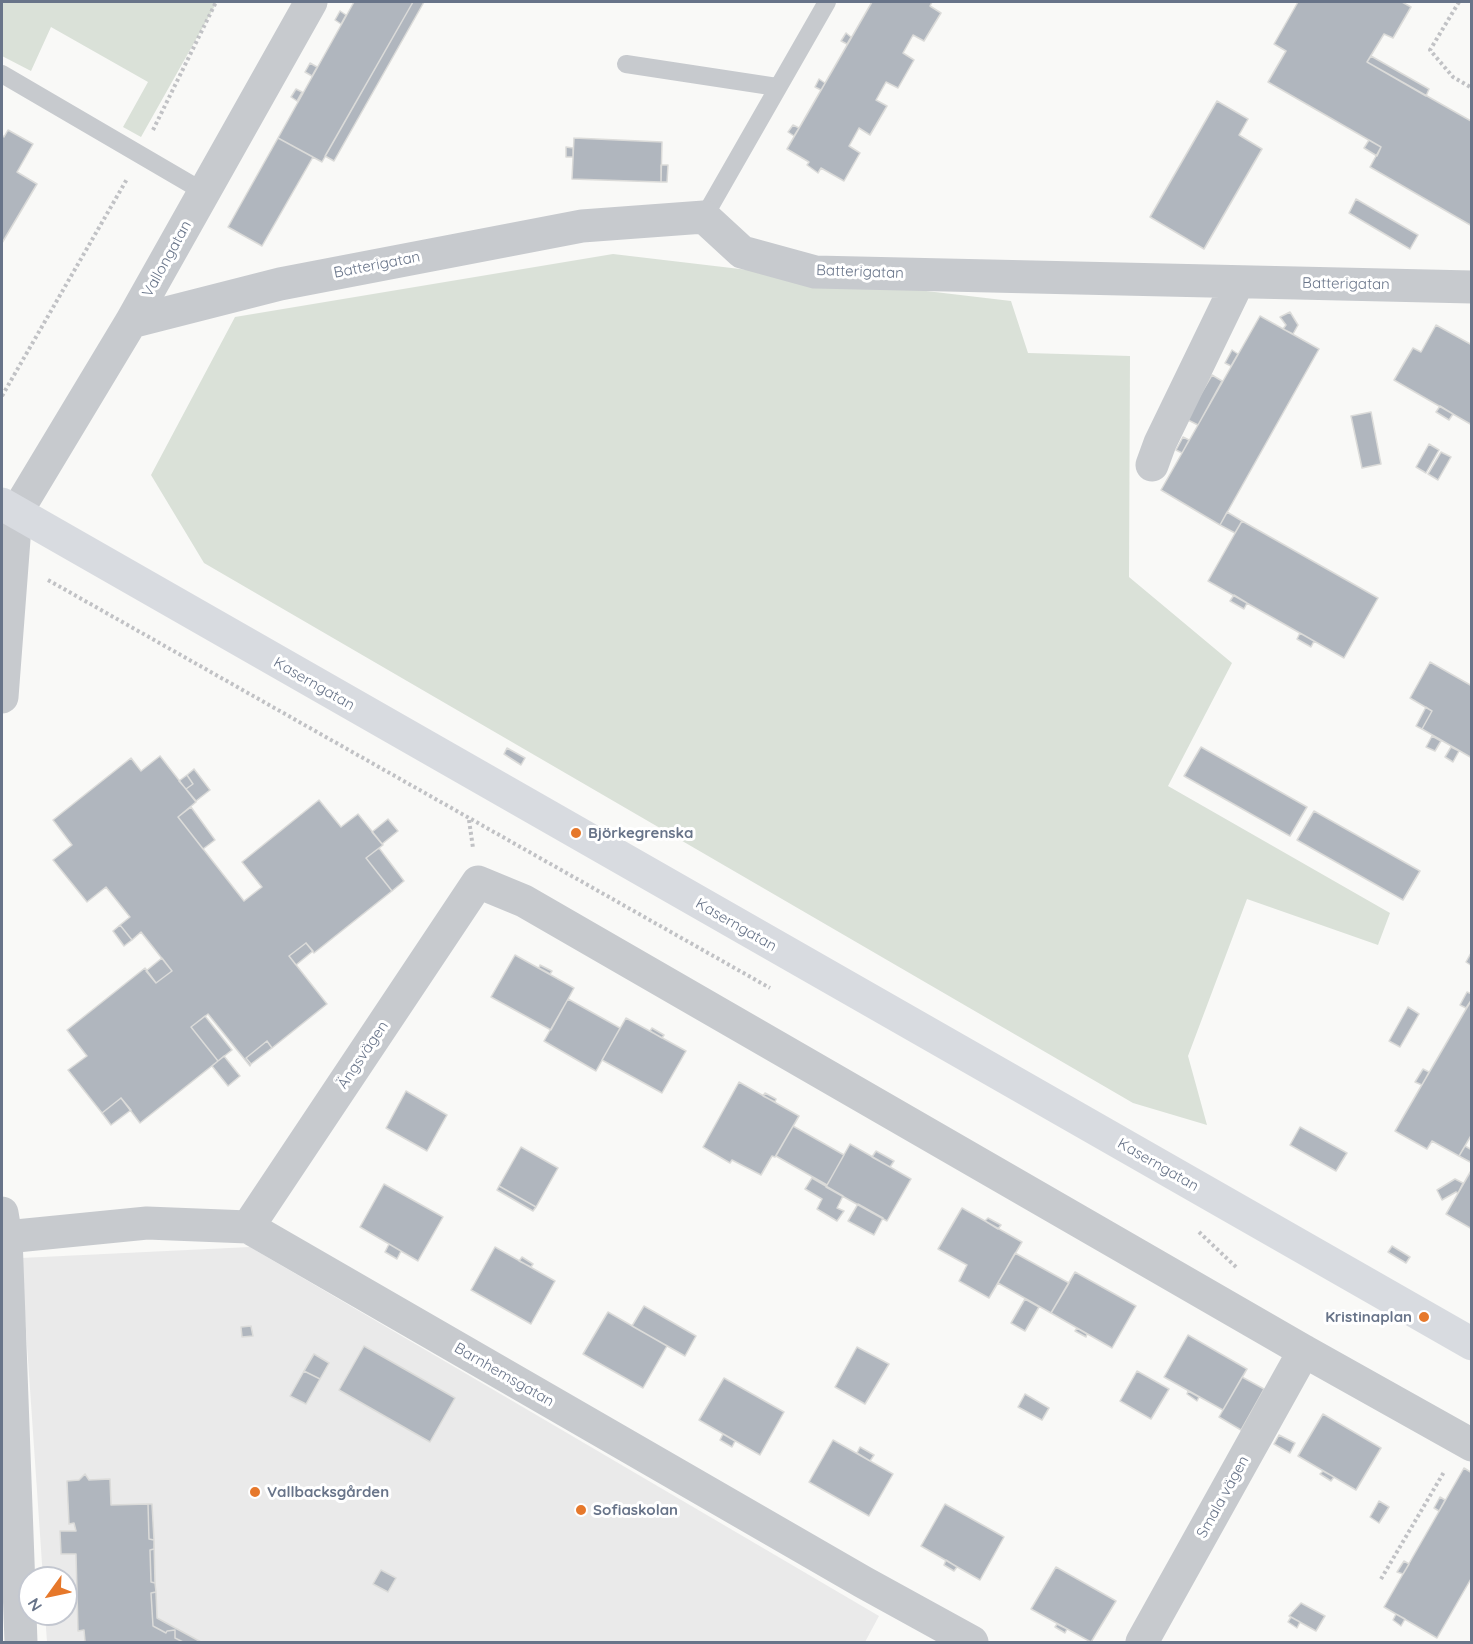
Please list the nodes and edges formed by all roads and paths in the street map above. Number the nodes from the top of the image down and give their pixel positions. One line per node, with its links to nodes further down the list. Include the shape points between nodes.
1 (216, 2): 9 (path)
2 (311, 2): 10 (street, Vallongatan)
3 (827, 2): 7 (lane)
4 (1459, 2): 8 (path, via 1430,50 1453,77)
5 (626, 63): 7 (lane)
6 (2, 74): 9 (lane)
7 (777, 87): 11 (lane)
8 (1472, 88)
9 (141, 154): 10 (lane); 15 (path)
10 (204, 192): 14 (street, Vallongatan)
11 (704, 217): 12 (street, Batterigatan, via 742,252 815,272); 14 (street, Batterigatan, via 582,226 280,284)
12 (1238, 282): 13 (street, Batterigatan); 16 (street)
13 (1472, 287)
14 (131, 322): 17 (street, Vallongatan)
15 (2, 396)
16 (1152, 465)
17 (9, 509): 18 (street); 25 (main road, Kaserngatan)
18 (12, 560): 19 (street); 20 (path)
19 (2, 697)
20 (774, 990)
21 (4, 1225): 22 (street, Barnhemsgatan, via 147,1223); 29 (street)
22 (248, 1227): 26 (street, Ängsvägen, via 478,882 534,907); 30 (street, Barnhemsgatan)
23 (1195, 1229): 24 (path)
24 (1238, 1270)
25 (1472, 1344)
26 (1304, 1351): 27 (street); 31 (street, Smala vägen)
27 (1466, 1442): 28 (path)
28 (1382, 1579)
29 (21, 1642)
30 (972, 1642)
31 (1142, 1642)

